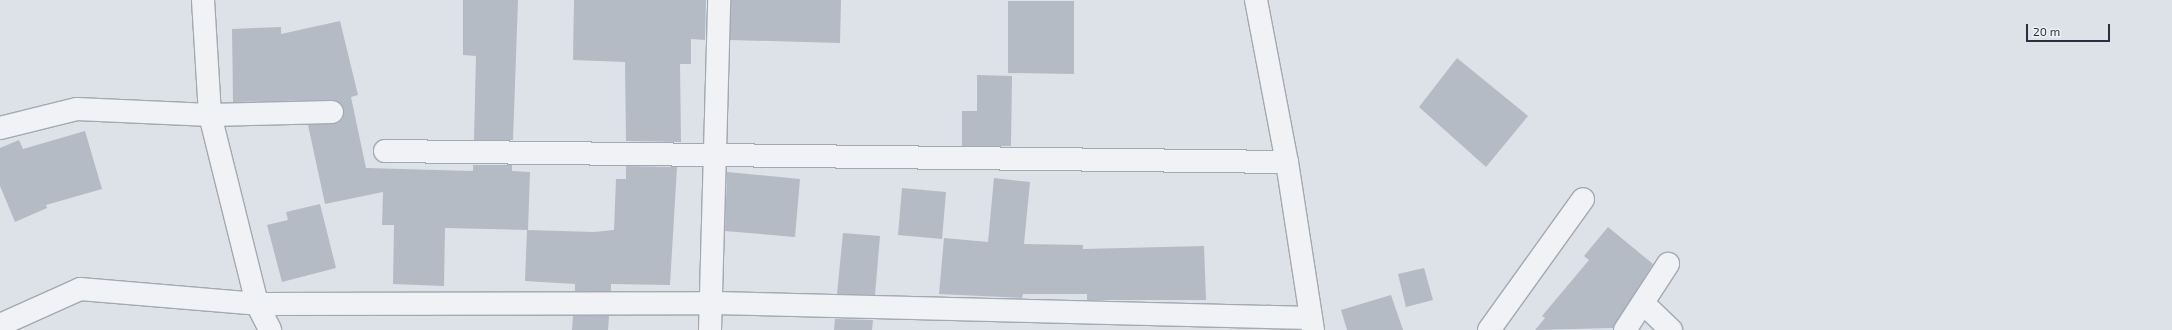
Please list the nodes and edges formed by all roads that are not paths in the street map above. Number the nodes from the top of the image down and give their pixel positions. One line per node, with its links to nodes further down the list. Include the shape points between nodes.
1 (203, 0): 5 (street)
2 (719, 0): 8 (street)
3 (1256, 0): 9 (street)
4 (332, 112): 5 (street)
5 (210, 115): 6 (street, via 77,109); 14 (street)
6 (0, 128)
7 (385, 151): 8 (street)
8 (716, 154): 9 (street); 12 (street)
9 (1287, 162): 15 (street)
10 (1583, 199): 19 (street)
11 (1668, 264): 13 (street)
12 (713, 303): 14 (street); 15 (street); 18 (street)
13 (1642, 303): 20 (street); 21 (street)
14 (257, 304): 16 (street, via 80,289); 17 (street)
15 (1312, 324)
16 (0, 325)
17 (270, 330)
18 (710, 330)
19 (1489, 330)
20 (1625, 330)
21 (1672, 330)

